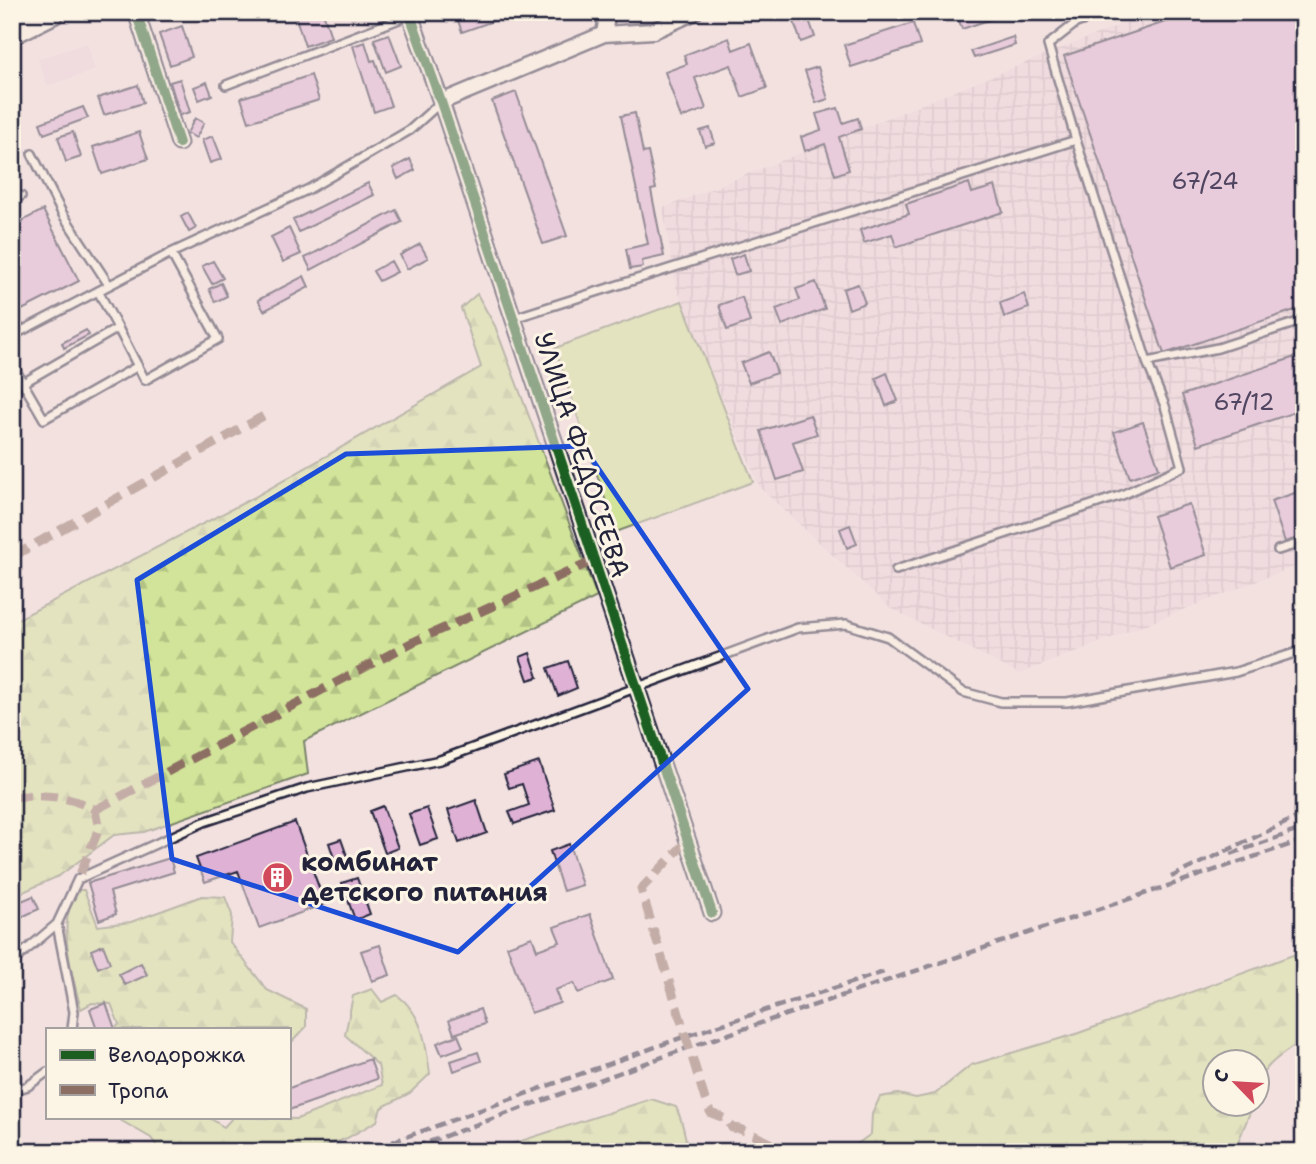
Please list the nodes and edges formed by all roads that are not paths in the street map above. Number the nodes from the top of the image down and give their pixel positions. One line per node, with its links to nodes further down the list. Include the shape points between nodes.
1 (54, 12): 7 (main road)
2 (136, 12): 12 (street)
3 (601, 12): 8 (street, via 606,22)
4 (695, 12): 8 (street, via 653,31)
5 (1108, 12): 11 (lane, via 1076,23 1048,45)
6 (409, 14): 9 (lane); 10 (street, УЛИЦА ФЕДОСЕЕВА)
7 (12, 33)
8 (604, 34): 10 (street)
9 (226, 85)
10 (441, 102): 16 (lane, via 410,130 309,190); 19 (street, УЛИЦА ФЕДОСЕЕВА)
11 (1076, 140): 19 (lane); 23 (lane)
12 (179, 143)
13 (32, 154): 17 (lane, via 62,213)
14 (21, 195): 15 (lane)
15 (12, 200)
16 (172, 253): 17 (lane); 25 (lane, via 218,340 145,380)
17 (109, 285): 18 (lane)
18 (98, 291): 21 (lane); 22 (lane)
19 (513, 318): 31 (street, УЛИЦА ФЕДОСЕЕВА)
20 (1304, 320): 23 (lane, via 1218,348)
21 (118, 328): 25 (lane); 26 (lane)
22 (12, 336)
23 (1147, 362): 29 (lane, via 1182,467 1122,495)
24 (12, 364): 26 (lane)
25 (138, 366): 26 (lane, via 44,419)
26 (23, 383)
27 (1304, 542): 28 (lane)
28 (1278, 550)
29 (897, 570)
30 (1304, 650): 31 (lane, via 1236,672 1067,702 1001,702 963,692 888,637 846,624 799,628)
31 (635, 688): 32 (street, УЛИЦА ФЕДОСЕЕВА); 33 (lane, via 440,760 307,789 204,822 79,879)
32 (712, 913)
33 (57, 924): 34 (lane); 35 (lane, via 74,1012)
34 (12, 962)
35 (72, 1028)
36 (46, 1073): 37 (lane)
37 (12, 1091)

